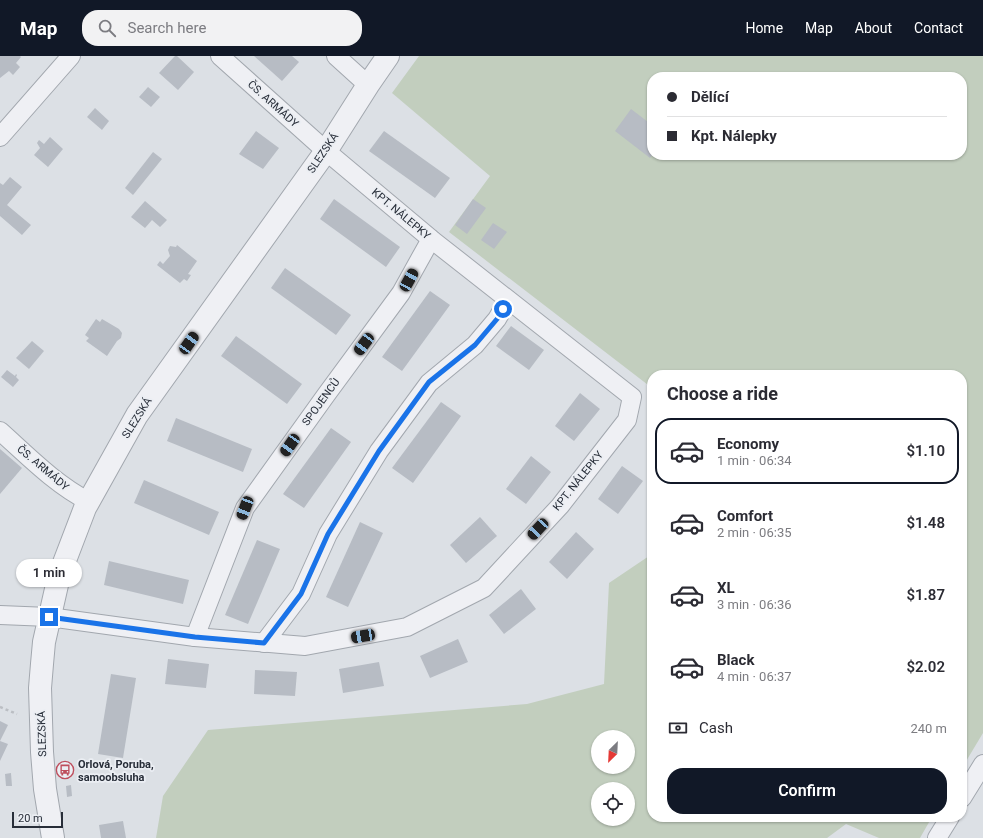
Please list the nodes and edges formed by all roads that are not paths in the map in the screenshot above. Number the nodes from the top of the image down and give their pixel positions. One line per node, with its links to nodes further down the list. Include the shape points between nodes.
1 (71, 56): 6 (street)
2 (220, 56): 7 (street, ČS. ARMÁDY)
3 (336, 56): 5 (street)
4 (388, 56): 5 (street, SLEZSKÁ)
5 (368, 85): 7 (street, SLEZSKÁ)
6 (0, 137)
7 (326, 151): 8 (street, KPT. NÁLEPKY); 11 (street, SLEZSKÁ, via 136,415)
8 (431, 239): 9 (street, KPT. NÁLEPKY); 14 (street, SPOJENCŮ, via 401,293 245,508)
9 (508, 300): 15 (street, via 497,319 475,345 429,382 379,451 328,534 301,594); 15 (street, KPT. NÁLEPKY, via 632,397 627,420 560,506 484,588 406,627 305,646)
10 (0, 431): 11 (street, ČS. ARMÁDY, via 51,477)
11 (88, 501): 13 (street, SLEZSKÁ, via 59,576)
12 (0, 615): 13 (street, KPT. NÁLEPKY)
13 (49, 617): 14 (street, KPT. NÁLEPKY); 19 (street, SLEZSKÁ, via 42,664 41,726 45,789)
14 (195, 637): 15 (street, KPT. NÁLEPKY)
15 (264, 643)
16 (983, 764): 17 (street)
17 (967, 790)
18 (947, 822): 20 (street)
19 (53, 838)
20 (937, 838)

